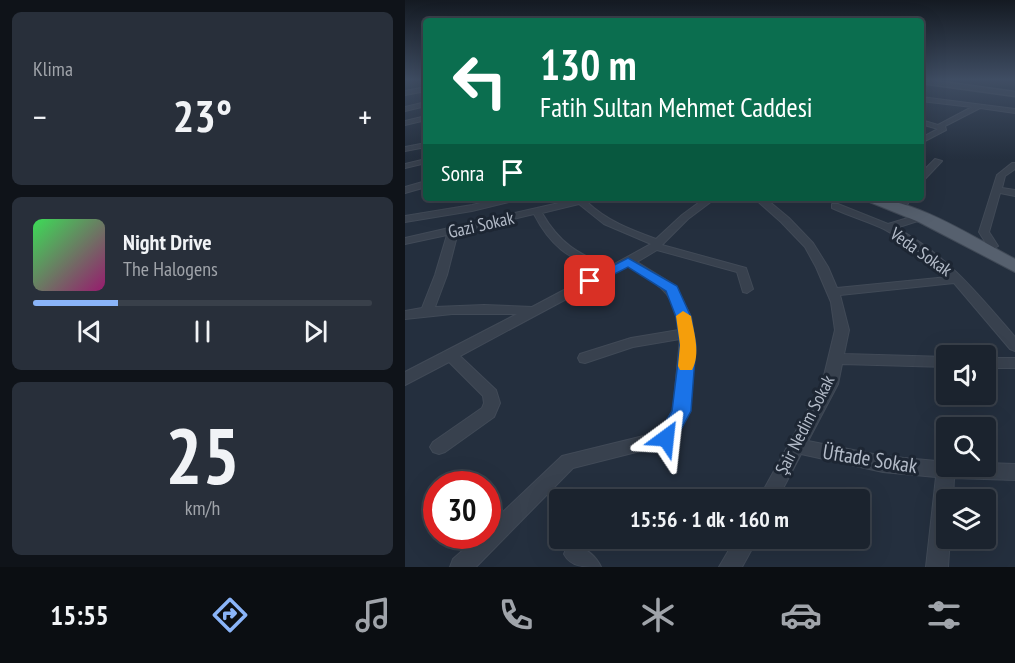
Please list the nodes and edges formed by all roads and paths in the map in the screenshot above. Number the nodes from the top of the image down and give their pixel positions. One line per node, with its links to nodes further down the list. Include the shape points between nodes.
1 (924, 105): 8 (street)
2 (975, 105): 4 (street)
3 (416, 106): 5 (street); 6 (street)
4 (980, 106): 7 (street); 8 (street)
5 (405, 109)
6 (423, 111)
7 (1015, 111)
8 (967, 112): 12 (street, via 941,126)
9 (423, 119): 10 (street)
10 (405, 123)
11 (924, 123): 12 (street)
12 (944, 129): 13 (street)
13 (924, 139)
14 (423, 146): 15 (street)
15 (405, 149)
16 (423, 161): 18 (street)
17 (938, 161): 20 (street)
18 (405, 166)
19 (1013, 168): 23 (street, via 1001,175)
20 (924, 173)
21 (423, 185): 22 (street)
22 (405, 190)
23 (997, 190): 24 (street); 39 (street, via 984,232)
24 (1015, 193)
25 (501, 201): 34 (street)
26 (581, 201): 32 (street, Gazi Sokak); 38 (street, via 615,228)
27 (707, 201): 38 (street)
28 (763, 201): 46 (street, Şair Nedim Sokak, via 809,245)
29 (880, 201): 33 (main road)
30 (902, 201): 39 (main road)
31 (835, 206): 35 (street, Veda Sokak)
32 (537, 212): 36 (street, Gazi Sokak); 43 (street, via 548,233 566,252)
33 (921, 217): 35 (street); 42 (main road)
34 (405, 219)
35 (888, 227): 44 (street, Veda Sokak, via 940,261)
36 (453, 231): 37 (street, Gazi Sokak); 47 (street)
37 (405, 242)
38 (657, 244): 41 (street); 45 (street, via 742,270)
39 (993, 246): 40 (main road)
40 (1015, 258)
41 (628, 261): 43 (street); 50 (street, via 672,289)
42 (1015, 266)
43 (609, 271): 48 (street)
44 (959, 279): 46 (street); 51 (street, Veda Sokak)
45 (747, 289)
46 (833, 292): 54 (street, Şair Nedim Sokak, via 842,330)
47 (427, 311): 48 (street); 49 (street)
48 (533, 311): 52 (street)
49 (405, 315)
50 (686, 333): 53 (street, via 631,343); 67 (street, via 681,411 666,438 568,462)
51 (1015, 346)
52 (450, 355): 58 (street); 60 (street, via 490,393 492,403 488,412)
53 (585, 358)
54 (835, 359): 55 (street); 59 (street, Şair Nedim Sokak, via 830,384)
55 (936, 362)
56 (996, 363): 57 (street)
57 (1015, 363)
58 (405, 379)
59 (796, 446): 61 (street, Üftade Sokak, via 882,464); 65 (street, Şair Nedim Sokak)
60 (439, 447)
61 (936, 469)
62 (996, 471): 63 (street, Üftade Sokak)
63 (1015, 472)
64 (945, 477): 69 (street)
65 (773, 489)
66 (741, 549): 68 (street)
67 (461, 567)
68 (730, 567)
69 (937, 567)

